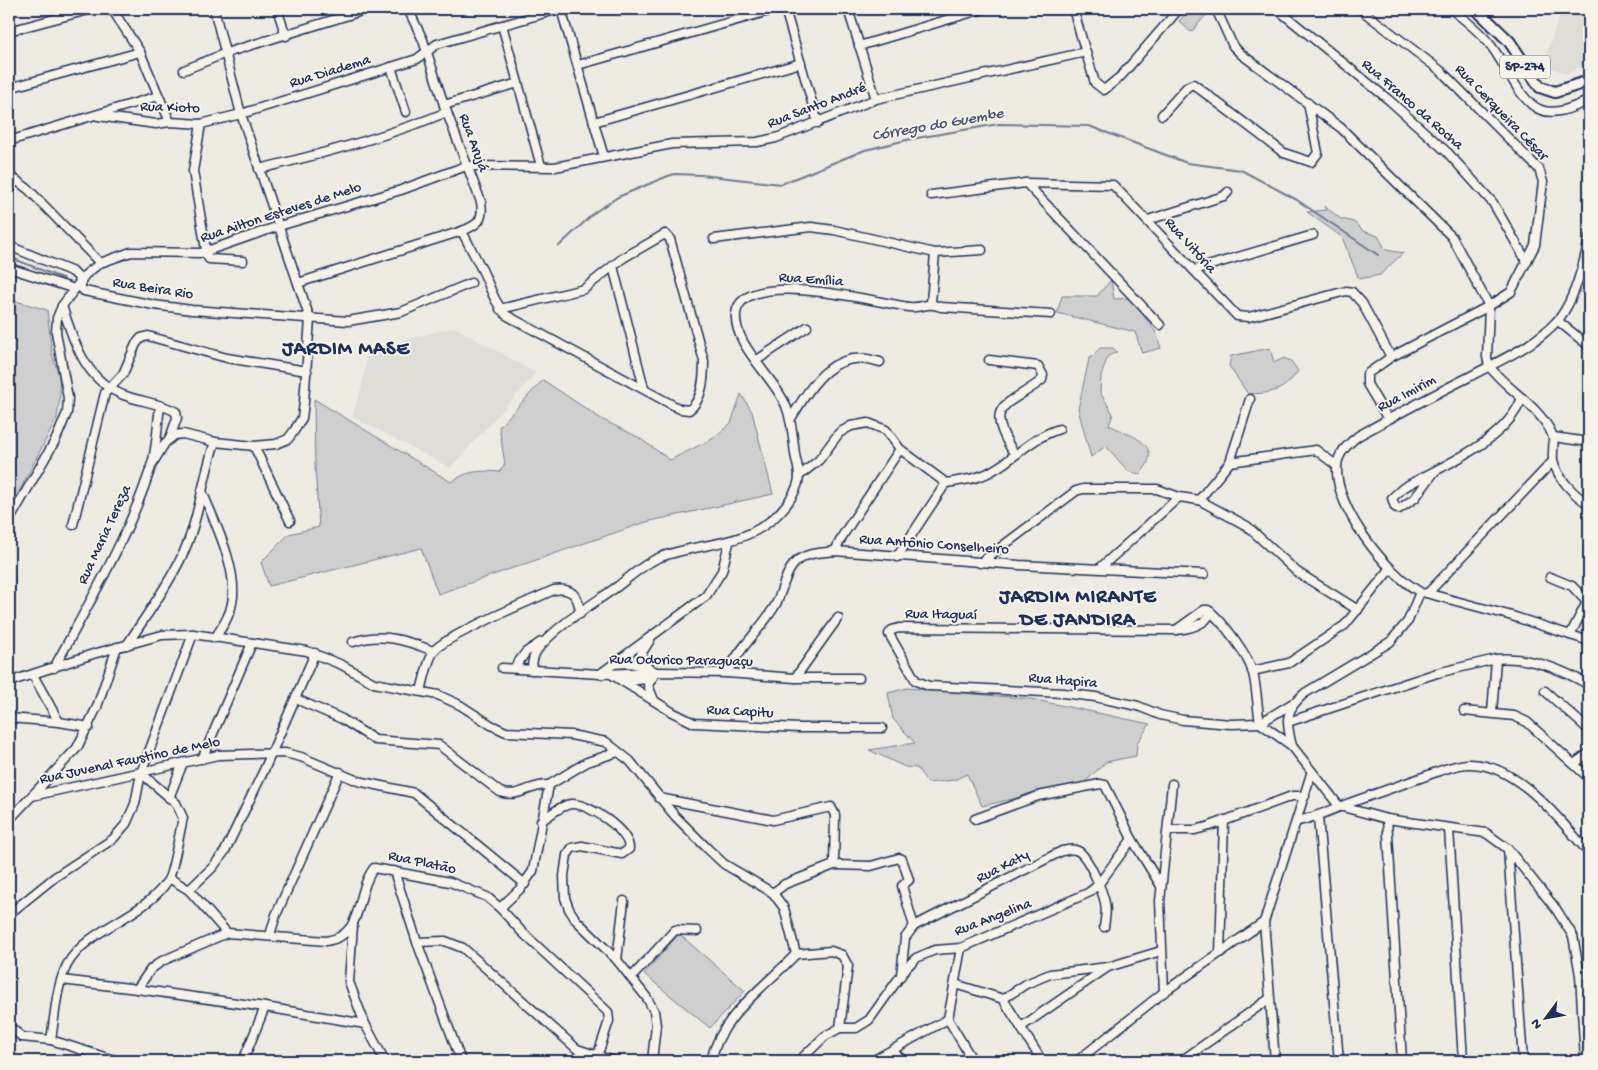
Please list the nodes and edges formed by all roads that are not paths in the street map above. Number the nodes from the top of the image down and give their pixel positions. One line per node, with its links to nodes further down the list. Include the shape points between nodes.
1 (92, 9): 21 (street)
2 (112, 9): 24 (street)
3 (277, 9): 22 (street)
4 (368, 9): 19 (street)
5 (408, 9): 25 (street, Rua Arujá)
6 (560, 9): 20 (street, Rua Diadema); 29 (street)
7 (776, 9): 29 (street)
8 (785, 9): 28 (street)
9 (848, 9): 23 (street)
10 (983, 9): 23 (street)
11 (1073, 9): 26 (street)
12 (1179, 9): 26 (street, via 1107,89 1101,89 1095,82)
13 (1216, 9): 38 (street, via 1233,46)
14 (1277, 9): 68 (street, Rua Franco da Rocha, via 1390,100 1448,153 1492,203)
15 (1360, 9): 68 (street, Rua Cerqueira César, via 1441,71 1539,169 1543,182 1538,225 1535,245)
16 (1450, 9): 37 (street, via 1487,40 1534,107 1559,112)
17 (1476, 9): 32 (main road, SP-274, via 1509,42 1540,87 1555,92)
18 (215, 12): 27 (street)
19 (343, 13): 22 (street)
20 (502, 24): 25 (street, Rua Diadema, via 437,44); 33 (street)
21 (9, 31)
22 (286, 36): 27 (street)
23 (859, 46): 36 (street)
24 (140, 52): 34 (street); 35 (street)
25 (427, 52): 30 (street, Rua Diadema, via 417,59); 39 (street, Rua Arujá)
26 (1086, 52): 36 (street, Rua Santo André)
27 (226, 53): 31 (street); 41 (street)
28 (801, 63): 45 (street); 46 (street)
29 (578, 65): 45 (street)
30 (391, 67): 40 (street); 41 (street, Rua Diadema)
31 (184, 70)
32 (1589, 81)
33 (518, 84): 39 (street); 51 (street)
34 (9, 88)
35 (158, 96): 42 (street); 44 (street)
36 (876, 99): 46 (street, Rua Santo André)
37 (1589, 101)
38 (1308, 103): 43 (street, via 1318,153 1311,162 1284,153 1197,85 1187,87); 79 (street, via 1342,128 1443,227)
39 (445, 109): 50 (street, Rua Arujá); 52 (street, via 405,129 340,150)
40 (406, 112)
41 (241, 114): 47 (street, Rua Kioto); 52 (street)
42 (98, 116): 44 (street, Rua Kioto, via 156,124); 48 (street)
43 (1162, 116)
44 (170, 122): 47 (street, Rua Kioto)
45 (594, 122): 49 (street)
46 (818, 123): 49 (street, Rua Santo André, via 757,142 672,144)
47 (201, 124): 65 (street, via 193,171)
48 (9, 141)
49 (604, 157): 51 (street, Rua Santo André, via 555,167)
50 (466, 166): 51 (street, Rua Santo André); 58 (street, Rua Ailton Esteves de Melo, via 401,190); 59 (street, Rua Arujá, via 483,212 478,224)
51 (541, 166)
52 (259, 169): 58 (street)
53 (9, 175): 69 (street, via 28,189)
54 (1026, 183): 56 (street, Rua Vitória); 57 (street, Rua Vitória, via 1113,185); 84 (street)
55 (1228, 192): 57 (street)
56 (931, 195)
57 (1148, 220): 72 (street, Rua Vitória)
58 (278, 226): 65 (street, Rua Ailton Esteves de Melo); 74 (street)
59 (462, 231): 74 (street, Rua Arujá); 80 (street)
60 (1313, 235): 72 (street)
61 (1589, 238): 83 (street, Rua Imirim, via 1582,267)
62 (714, 239): 66 (street, via 811,227)
63 (9, 246): 73 (street, Rua Beira Rio, via 72,272)
64 (982, 250): 66 (street)
65 (206, 251): 67 (street, via 209,259); 69 (street, Rua Ailton Esteves de Melo, via 194,255 131,252)
66 (935, 253): 77 (street)
67 (242, 261)
68 (1527, 262): 79 (street, Rua Cerqueira César, via 1511,292)
69 (100, 263): 73 (street)
70 (613, 266): 80 (street, via 584,289); 93 (street); 93 (street, via 657,237 665,234 670,239 704,361 703,381 692,409 680,409)
71 (9, 268): 76 (street)
72 (1194, 270): 87 (street, Rua Vitória, via 1228,309 1243,317 1352,292 1362,303)
73 (81, 280): 76 (street); 82 (street, Rua Beira Rio, via 84,291 154,305)
74 (298, 283): 82 (street)
75 (471, 283): 82 (street, via 384,316 348,321)
76 (75, 289): 78 (street)
77 (931, 303): 81 (street, Rua Emília); 88 (street, Rua Emília, via 911,308 828,292 766,290 742,301 736,314 740,333)
78 (62, 306): 94 (street, via 85,365); 119 (street, via 56,332 68,398 67,413 56,439)
79 (1489, 306): 87 (street, Rua Cerqueira César); 91 (street)
80 (500, 309): 93 (street)
81 (1051, 314)
82 (310, 319): 92 (street)
83 (1558, 321): 86 (street); 91 (street, Rua Imirim, via 1537,339)
84 (1160, 325)
85 (806, 327): 88 (street)
86 (1589, 346)
87 (1392, 357): 98 (street, Rua Cerqueira César, via 1370,370 1366,378)
88 (757, 360): 99 (street, Rua Emília, via 779,392)
89 (989, 360): 107 (street, via 1038,366 1044,375 1042,380 1004,404 1001,411 1003,432)
90 (880, 362): 99 (street, via 868,357 856,358 830,368 814,381)
91 (1489, 366): 95 (street); 98 (street, Rua Imirim)
92 (307, 371): 94 (street, via 226,358 148,336 136,344 123,374); 105 (street, via 302,418 294,431 288,439 276,444)
93 (644, 388)
94 (108, 389): 97 (street); 121 (street)
95 (1522, 398): 101 (street, via 1537,411); 112 (street, via 1501,430)
96 (1250, 399): 109 (street)
97 (160, 406): 102 (street, via 177,414); 110 (street, Rua Maria Tereza)
98 (1388, 419): 111 (street, Rua Imirim, via 1347,444)
99 (790, 420): 113 (street, Rua Emília)
100 (1059, 430): 107 (street, via 1044,434)
101 (1553, 437): 104 (street); 108 (street)
102 (170, 438): 103 (street, via 183,434); 110 (street)
103 (215, 442): 105 (street); 115 (street)
104 (1589, 442)
105 (254, 446): 120 (street)
106 (900, 449): 113 (street, via 886,430 868,423 851,426 839,433 819,460); 114 (street); 123 (street)
107 (1015, 455): 114 (street, via 982,476)
108 (1554, 461): 118 (street, via 1571,490); 130 (street)
109 (1230, 462): 111 (street, via 1316,450); 117 (street)
110 (151, 466): 150 (street, Rua Maria Tereza, via 116,554)
111 (1337, 466): 127 (street, via 1341,492 1353,516 1365,538)
112 (1435, 471): 112 (street, via 1409,504 1399,509 1395,507 1391,501 1396,494)
113 (799, 476): 122 (street, via 780,513)
114 (946, 483): 124 (street)
115 (202, 491): 139 (street, via 232,573 231,608); 143 (street, via 181,559)
116 (1179, 497): 117 (street); 125 (street, via 1157,489 1076,491); 126 (street)
117 (1199, 500): 131 (street, via 1247,526 1297,572)
118 (1589, 504)
119 (9, 521)
120 (290, 521)
121 (73, 525)
122 (729, 543): 132 (street, via 658,558); 134 (street, via 722,571 713,588)
123 (835, 551): 124 (street, Rua Antônio Conselheiro); 156 (street, Rua Antônio Conselheiro, via 812,554 792,566 776,603 733,659)
124 (897, 557): 125 (street, Rua Antônio Conselheiro)
125 (980, 562): 126 (street, Rua Antônio Conselheiro)
126 (1100, 568): 128 (street, Rua Antônio Conselheiro)
127 (1390, 569): 130 (street); 131 (street)
128 (1204, 574)
129 (1550, 577): 137 (street, via 1572,586 1587,602)
130 (1424, 593): 137 (street); 170 (street, via 1408,622 1390,642)
131 (1358, 610): 154 (street, via 1345,625 1289,663)
132 (580, 614): 138 (street); 145 (street, via 571,590 554,590 440,644)
133 (838, 618): 160 (street)
134 (664, 626): 148 (street); 149 (street, via 643,649 642,659)
135 (193, 634): 139 (street); 143 (street, via 162,635); 188 (street)
136 (889, 634): 154 (street, Rua Itaguaí, via 899,628 1176,630 1197,625 1211,612 1242,651); 176 (street, Rua Itapira, via 916,681 929,686 1063,693 1119,701 1183,720)
137 (1570, 635): 140 (street)
138 (551, 636): 152 (street, via 526,652); 153 (street, via 533,656)
139 (215, 638): 142 (street)
140 (1589, 641)
141 (353, 642): 145 (street, via 380,636)
142 (252, 643): 146 (street); 184 (street)
143 (127, 645): 144 (street)
144 (117, 648): 150 (street); 177 (street)
145 (434, 651): 166 (street)
146 (315, 654): 166 (street, via 374,683); 168 (street)
147 (1496, 659): 165 (street, via 1511,657 1556,668); 172 (street); 175 (street, via 1437,673)
148 (613, 664): 149 (street); 157 (street)
149 (647, 667): 155 (street)
150 (54, 668): 159 (street)
151 (502, 668): 152 (street, Rua Odorico Paraguaçu)
152 (514, 668): 153 (street, Rua Odorico Paraguaçu)
153 (532, 670): 157 (street, Rua Odorico Paraguaçu)
154 (1252, 671): 176 (street, Rua Itaguaí)
155 (656, 672): 156 (street, Rua Odorico Paraguaçu); 158 (street, Rua Odorico Paraguaçu); 163 (street)
156 (727, 673): 160 (street, Rua Odorico Paraguaçu)
157 (600, 674): 158 (street, Rua Odorico Paraguaçu)
158 (611, 674): 162 (street, Rua Capitu)
159 (34, 675): 164 (street); 174 (street)
160 (795, 678): 161 (street, Rua Odorico Paraguaçu)
161 (859, 678)
162 (623, 680): 163 (street); 169 (street, Rua Capitu)
163 (650, 680): 169 (street, via 648,688)
164 (9, 682)
165 (1589, 685)
166 (421, 691): 181 (street, via 460,705 506,732 589,737 606,742)
167 (1545, 691): 179 (street)
168 (296, 699): 182 (street); 192 (street, via 342,719 375,740 439,745 508,795)
169 (654, 700): 178 (street, Rua Capitu, via 683,718 706,725)
170 (1292, 703): 175 (street); 176 (street)
171 (1464, 711): 172 (street)
172 (1492, 713): 186 (street, via 1528,722)
173 (9, 718): 174 (street)
174 (59, 722): 177 (street)
175 (1288, 722): 180 (street)
176 (1260, 723): 180 (street)
177 (89, 727): 193 (street, via 77,748)
178 (882, 728)
179 (1589, 730)
180 (1292, 746): 189 (street)
181 (618, 752): 192 (street, via 583,764); 196 (street, via 630,761)
182 (272, 753): 184 (street, Rua Juvenal Faustino de Melo); 187 (street, Rua Juvenal Faustino de Melo, via 301,756); 216 (street, via 225,851)
183 (1589, 753): 186 (street)
184 (202, 759): 185 (street, Rua Juvenal Faustino de Melo)
185 (183, 763): 188 (street, Rua Juvenal Faustino de Melo); 195 (street)
186 (1574, 764): 190 (street)
187 (340, 772): 213 (street, Rua Juvenal Faustino de Melo, via 364,782 414,793); 227 (street)
188 (141, 773): 193 (street, Rua Juvenal Faustino de Melo); 195 (street); 220 (street, via 135,804 126,824 113,839 55,877)
189 (1311, 774): 194 (street); 197 (street)
190 (1589, 778)
191 (1172, 784): 206 (street)
192 (548, 785): 203 (street)
193 (32, 796): 201 (street)
194 (1305, 796): 202 (street, via 1292,796); 204 (street)
195 (169, 798): 212 (street, via 182,810 184,818)
196 (659, 798): 210 (street, via 773,820 831,807 835,815); 217 (street, via 724,864)
197 (1340, 806): 198 (street); 200 (street); 209 (street, via 1456,766 1479,765 1497,770 1522,784)
198 (1318, 817): 204 (street); 267 (street)
199 (975, 819): 207 (street, via 1038,796 1100,784 1109,789)
200 (1386, 819): 205 (street); 268 (street)
201 (9, 820)
202 (1224, 820): 206 (street, via 1194,830); 231 (street)
203 (541, 821): 213 (street, via 533,871); 233 (street, via 569,804 578,804 606,819 629,841 629,849 622,854 582,846 572,848 567,855 564,876 569,909)
204 (1298, 821): 221 (street)
205 (1449, 828): 208 (street, via 1486,833); 269 (street)
206 (1168, 830): 215 (street)
207 (1132, 839): 214 (street, Rua Angelina); 215 (street)
208 (1508, 849): 270 (street); 271 (street, via 1556,909 1573,936 1580,975)
209 (1589, 853)
210 (834, 865): 217 (street, via 785,884); 223 (street, via 871,866 899,858 909,880 902,886)
211 (394, 871): 219 (street, Rua Platão, via 469,888); 222 (street, Rua Platão, via 378,868 371,872); 228 (street)
212 (169, 878): 216 (street); 237 (street, via 147,903 94,938 72,957)
213 (525, 884): 219 (street)
214 (1098, 886): 223 (street, Rua Katy, via 1086,858 1071,849); 224 (street, Rua Katy, via 1105,903); 229 (street, Rua Angelina, via 1064,905)
215 (1161, 886): 230 (street)
216 (189, 890): 226 (street)
217 (773, 893): 232 (street, via 784,908)
218 (624, 901): 233 (street)
219 (500, 908): 251 (street, Rua Platão, via 608,1012 609,1020)
220 (9, 914)
221 (1264, 922): 231 (street); 242 (street)
222 (354, 925): 227 (street, via 340,938 326,941); 245 (street, via 349,982)
223 (914, 926): 235 (street, via 905,938)
224 (1104, 927)
225 (697, 931): 236 (street, via 681,929 669,934)
226 (227, 933): 227 (street); 239 (street, via 162,961)
227 (270, 935)
228 (417, 942): 251 (street, via 445,941 463,948 577,1049); 255 (street)
229 (961, 948): 235 (street, Rua Angelina, via 926,954 912,963); 238 (street)
230 (1161, 951): 234 (street); 240 (street)
231 (1220, 953): 240 (street)
232 (796, 954): 248 (street, via 834,952 845,960 848,966); 258 (street, via 730,1022 715,1044)
233 (617, 960): 236 (street)
234 (1108, 967): 241 (street, via 1050,974); 247 (street)
235 (901, 977): 248 (street, Rua Angelina, via 862,1025 852,1029)
236 (631, 978): 257 (street, via 648,998 654,1011 656,1036)
237 (62, 980): 239 (street); 249 (street)
238 (955, 984): 241 (street); 244 (street)
239 (137, 989): 243 (street)
240 (1164, 992): 264 (street)
241 (1003, 999): 247 (street)
242 (1269, 999): 265 (street); 266 (street)
243 (265, 1006): 245 (street); 253 (street)
244 (948, 1019): 250 (street); 262 (street)
245 (365, 1024): 254 (street)
246 (9, 1026): 249 (street, via 22,1037)
247 (1021, 1027): 263 (street)
248 (840, 1028): 259 (street, via 824,1036)
249 (51, 1040): 252 (street)
250 (893, 1051): 260 (street); 261 (street)
251 (597, 1057): 256 (street)
252 (117, 1061)
253 (243, 1061)
254 (385, 1061)
255 (461, 1061)
256 (614, 1061)
257 (652, 1061)
258 (711, 1061)
259 (799, 1061)
260 (872, 1061)
261 (903, 1061)
262 (973, 1061)
263 (1042, 1061)
264 (1077, 1061)
265 (1181, 1061)
266 (1275, 1061)
267 (1339, 1061)
268 (1402, 1061)
269 (1463, 1061)
270 (1524, 1061)
271 (1585, 1061)

